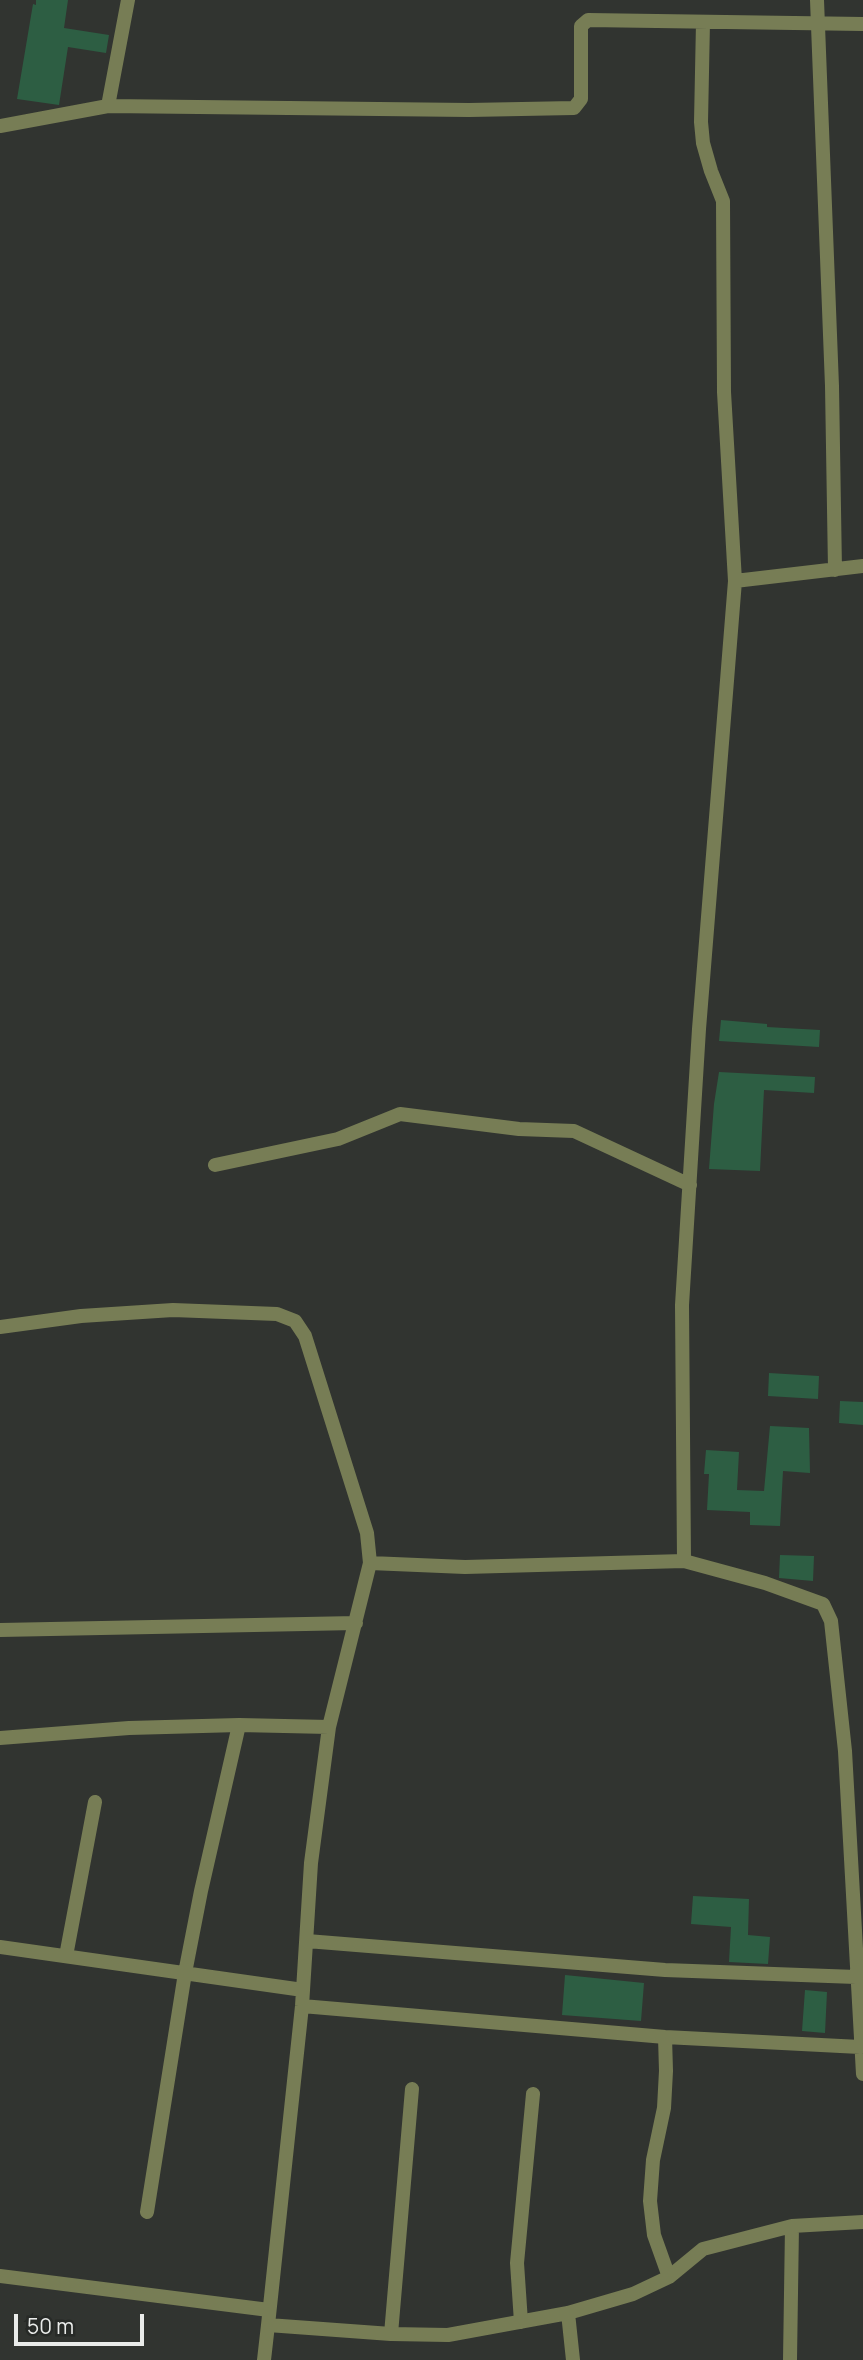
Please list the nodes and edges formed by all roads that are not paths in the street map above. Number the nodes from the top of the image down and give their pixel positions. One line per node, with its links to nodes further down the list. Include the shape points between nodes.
1 (128, 0): 6 (street)
2 (817, 0): 4 (street)
3 (703, 22): 4 (street); 6 (street, via 583,22 581,99 574,108); 10 (street, via 701,122 711,171 723,201 724,392)
4 (817, 23): 5 (street); 9 (street)
5 (863, 24)
6 (108, 106): 7 (street)
7 (0, 126)
8 (863, 566): 9 (street)
9 (835, 570): 10 (street)
10 (735, 582): 12 (street)
11 (215, 1165): 12 (street, via 338,1139 400,1114 519,1129 573,1130)
12 (690, 1185): 14 (street, via 682,1331)
13 (0, 1327): 15 (street, via 173,1310 277,1314 295,1321 305,1336 367,1533)
14 (684, 1561): 15 (street, via 465,1567); 26 (street, via 823,1604 831,1622 845,1751)
15 (370, 1563): 16 (street)
16 (356, 1623): 17 (street); 19 (street)
17 (0, 1630)
18 (239, 1725): 19 (street); 20 (street); 25 (street)
19 (329, 1727): 22 (street, via 311,1863)
20 (0, 1738)
21 (95, 1802): 24 (street)
22 (307, 1941): 26 (street, via 664,1970); 27 (street)
23 (0, 1947): 24 (street)
24 (66, 1956): 25 (street)
25 (186, 1973): 27 (street); 34 (street)
26 (856, 1977): 30 (street)
27 (303, 1990): 28 (street)
28 (302, 2006): 29 (street); 40 (street)
29 (665, 2037): 30 (street); 38 (street, via 664,2108 650,2202 654,2235)
30 (860, 2047): 31 (street)
31 (863, 2074)
32 (412, 2088): 42 (street)
33 (533, 2094): 41 (street, via 517,2263)
34 (147, 2213)
35 (863, 2222): 36 (street)
36 (792, 2226): 38 (street, via 703,2249); 45 (street)
37 (0, 2276): 40 (street)
38 (669, 2277): 39 (street, via 634,2294)
39 (568, 2314): 41 (street); 44 (street)
40 (269, 2317): 42 (street); 43 (street)
41 (521, 2322): 42 (street, via 448,2335)
42 (391, 2334)
43 (264, 2360)
44 (573, 2360)
45 (790, 2360)

